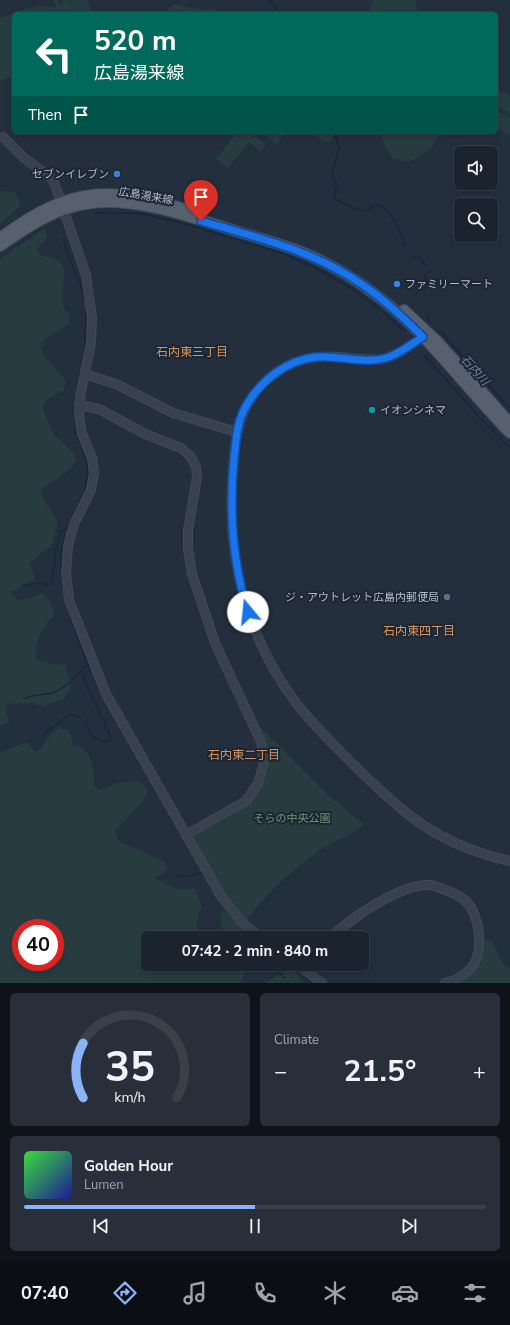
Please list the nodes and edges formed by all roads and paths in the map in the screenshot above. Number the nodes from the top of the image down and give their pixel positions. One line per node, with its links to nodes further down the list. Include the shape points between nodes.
1 (3, 137): 2 (street, via 23,157 51,178)
2 (62, 205): 3 (main road, 広島湯来線, via 21,222); 4 (main road, 広島湯来線); 5 (main road, 広島湯来線, via 92,194 134,196 166,203 289,241 333,260 365,279 383,292); 6 (street, via 86,275 90,296 92,330)
3 (0, 238)
4 (0, 246)
5 (426, 335): 8 (main road, 広島湯来線); 9 (street, via 394,355 382,359 325,356 288,365 269,378 252,396 242,413); 10 (main road, 広島湯来線, via 485,408)
6 (85, 374): 7 (street); 9 (street, via 116,384 173,413)
7 (79, 405): 11 (street, via 81,428 92,458 94,473 91,490 74,524 68,546 66,574 69,600 102,685); 11 (street, via 99,409 145,434 182,448 196,467 197,477 188,530 192,574 215,643 261,742 264,763 258,784 246,800)
8 (508, 420)
9 (236, 432): 12 (street, via 231,519 237,569 255,631 282,681 317,727 403,812 454,843)
10 (510, 433)
11 (186, 835): 13 (street, via 227,905)
12 (510, 861)
13 (252, 931)
14 (339, 931): 17 (street, via 364,911 405,891 430,885 457,894 467,900 474,911 480,946 476,960 468,972)
15 (308, 971): 16 (street)
16 (322, 983)
17 (445, 983)

